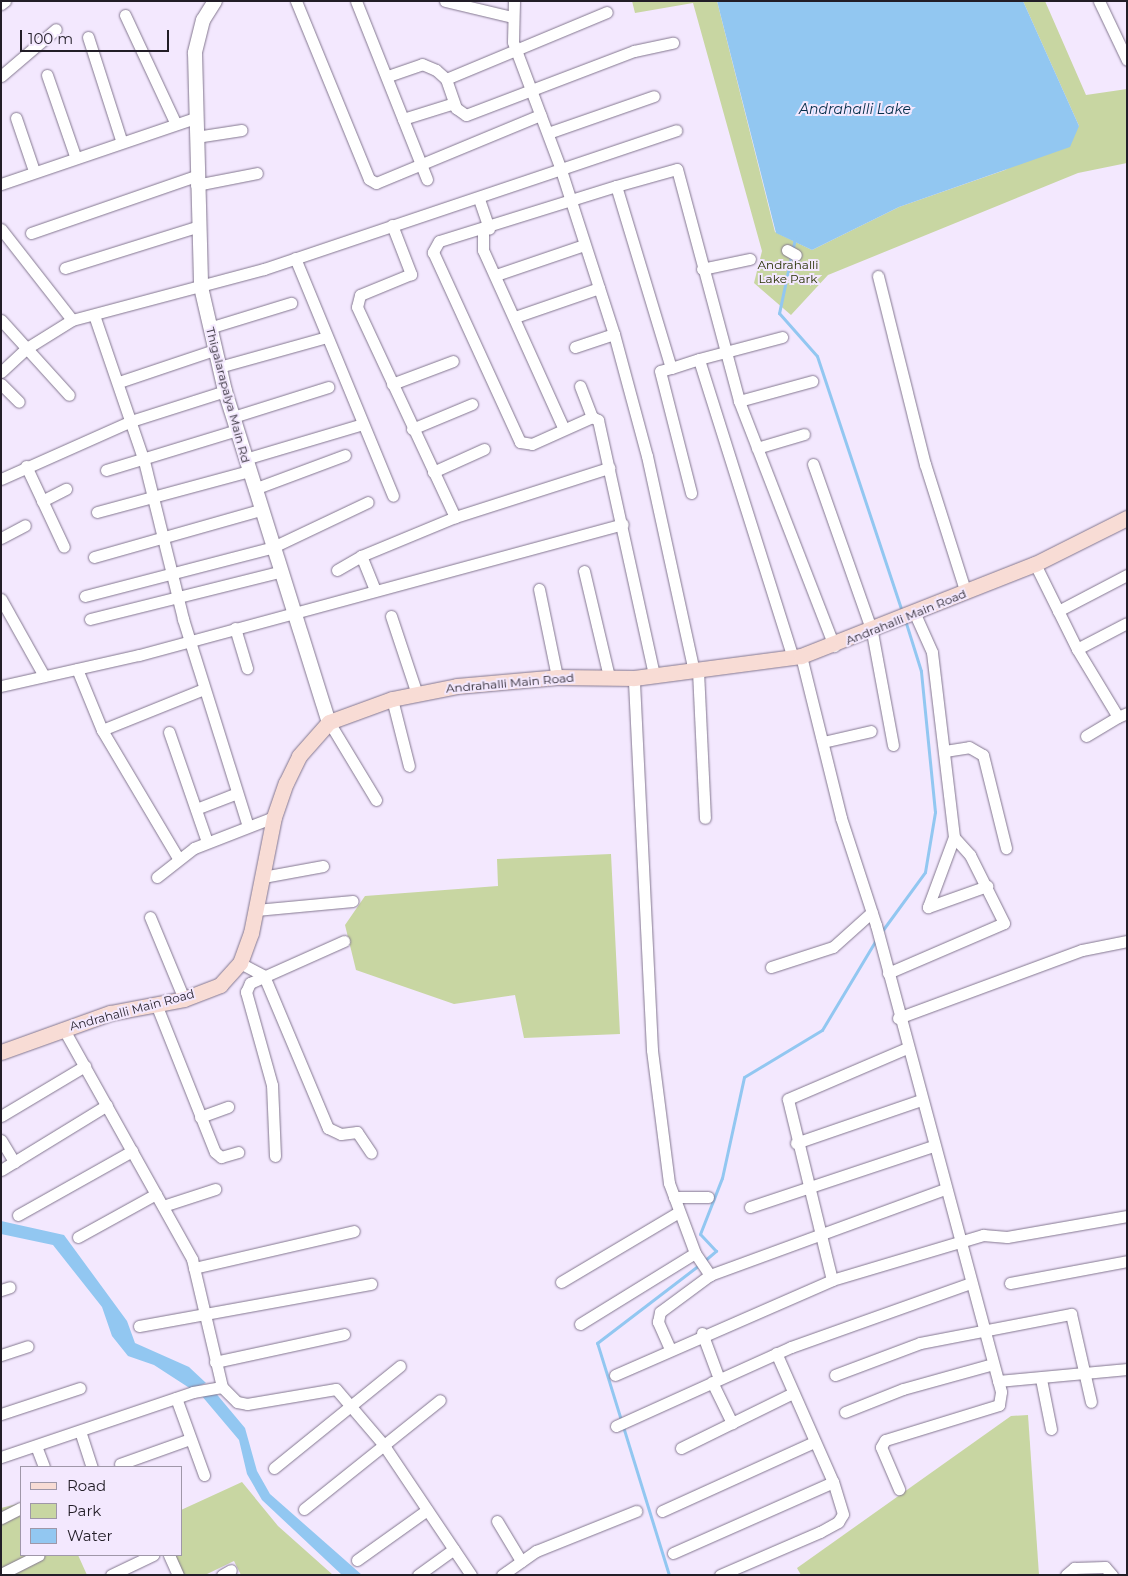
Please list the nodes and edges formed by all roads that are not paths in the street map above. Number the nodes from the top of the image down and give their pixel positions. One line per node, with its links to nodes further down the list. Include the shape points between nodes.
1 (5, 1): 8 (street)
2 (215, 1): 26 (street, Thigalarapalya Main Rd, via 203,20 195,53)
3 (296, 1): 35 (street, via 369,179 376,183)
4 (356, 1): 19 (street)
5 (445, 1): 11 (street)
6 (514, 1): 11 (street)
7 (1099, 1): 16 (street)
8 (1, 4)
9 (607, 12): 15 (street)
10 (125, 14): 28 (street)
11 (512, 17): 15 (street)
12 (56, 29): 18 (street)
13 (88, 37): 33 (street)
14 (673, 43): 21 (street, via 634,51)
15 (517, 52): 20 (street); 21 (street)
16 (1127, 60)
17 (47, 75): 34 (street)
18 (1, 76)
19 (388, 76): 20 (street, via 422,64); 27 (street)
20 (446, 79): 23 (street)
21 (531, 90): 23 (street, via 466,115); 24 (street)
22 (654, 96): 31 (street)
23 (454, 102): 27 (street)
24 (540, 115): 31 (street); 35 (street)
25 (16, 118): 37 (street)
26 (195, 118): 28 (street); 32 (street, Thigalarapalya Main Rd)
27 (403, 119): 35 (street)
28 (175, 122): 33 (street)
29 (241, 130): 32 (street)
30 (676, 130): 36 (street)
31 (548, 132): 36 (street)
32 (196, 137): 40 (street, Thigalarapalya Main Rd)
33 (122, 140): 34 (street)
34 (75, 156): 37 (street)
35 (420, 165): 39 (street)
36 (560, 167): 43 (street); 45 (street)
37 (34, 170): 41 (street)
38 (257, 173): 40 (street)
39 (427, 179)
40 (196, 181): 46 (street, Thigalarapalya Main Rd); 49 (street)
41 (1, 184)
42 (616, 186): 43 (street); 54 (street, via 677,169); 75 (street)
43 (570, 201): 47 (street); 50 (street)
44 (480, 202): 47 (street)
45 (392, 225): 51 (street); 80 (street, via 411,274 356,300)
46 (199, 226): 53 (street); 57 (street, Thigalarapalya Main Rd)
47 (486, 229): 55 (street, via 483,250); 93 (street, via 439,241 433,252 520,442 532,444)
48 (1, 230): 63 (street)
49 (31, 233)
50 (584, 245): 55 (street); 58 (street)
51 (295, 258): 57 (street); 66 (street)
52 (750, 259): 54 (street)
53 (65, 268)
54 (702, 269): 71 (street)
55 (496, 276): 61 (street)
56 (878, 276): 133 (street, via 924,460)
57 (201, 287): 60 (street); 64 (street, Thigalarapalya Main Rd)
58 (599, 288): 61 (street); 65 (street)
59 (291, 303): 64 (street)
60 (94, 315): 63 (street); 78 (street)
61 (515, 317): 93 (street)
62 (1, 320): 69 (street)
63 (72, 320): 69 (street)
64 (209, 328): 70 (street, Thigalarapalya Main Rd)
65 (614, 334): 68 (street); 151 (street, via 647,456)
66 (327, 336): 74 (street); 91 (street)
67 (782, 337): 71 (street)
68 (575, 346)
69 (27, 348): 76 (street); 84 (street)
70 (214, 350): 74 (street, Thigalarapalya Main Rd); 78 (street)
71 (724, 354): 72 (street); 85 (street)
72 (700, 359): 75 (street); 148 (street)
73 (453, 361): 80 (street)
74 (219, 367): 83 (street, Thigalarapalya Main Rd)
75 (671, 368): 108 (street, via 660,371)
76 (1, 372)
77 (812, 381): 85 (street)
78 (119, 382): 89 (street)
79 (1, 384): 86 (street)
80 (392, 384): 92 (street)
81 (580, 386): 88 (street)
82 (328, 388): 90 (street)
83 (225, 391): 89 (street); 90 (street, Thigalarapalya Main Rd)
84 (69, 395)
85 (739, 401): 95 (street)
86 (19, 402)
87 (472, 404): 92 (street)
88 (592, 417): 93 (street); 102 (street, via 598,420)
89 (132, 421): 98 (street); 101 (street)
90 (235, 423): 98 (street); 100 (street, Thigalarapalya Main Rd)
91 (363, 424): 100 (street); 110 (street)
92 (412, 429): 104 (street)
93 (564, 429)
94 (804, 434): 95 (street)
95 (757, 448): 146 (street)
96 (484, 449): 104 (street)
97 (345, 455): 107 (street)
98 (142, 457): 103 (street); 109 (street)
99 (813, 464): 144 (street)
100 (247, 465): 107 (street, Thigalarapalya Main Rd); 109 (street)
101 (26, 466): 105 (street); 111 (street)
102 (609, 468): 115 (street); 117 (street)
103 (106, 470)
104 (433, 472): 115 (street)
105 (1, 479)
106 (66, 489): 111 (street)
107 (254, 489): 113 (street, Thigalarapalya Main Rd)
108 (691, 493)
109 (151, 496): 114 (street); 120 (street)
110 (393, 496)
111 (42, 501): 121 (street)
112 (368, 502): 122 (street)
113 (260, 510): 120 (street); 122 (street, Thigalarapalya Main Rd)
114 (96, 512)
115 (455, 517): 123 (street)
116 (1127, 518): 125 (main road, Andrahalli Main Road)
117 (623, 524): 132 (street); 152 (street)
118 (25, 525): 119 (street)
119 (1, 538)
120 (162, 538): 124 (street); 129 (street)
121 (64, 547)
122 (272, 548): 128 (street, Thigalarapalya Main Rd); 129 (street)
123 (361, 556): 126 (street); 132 (street)
124 (94, 557)
125 (1035, 564): 133 (main road, Andrahalli Main Road); 138 (street)
126 (337, 570)
127 (584, 571): 155 (street)
128 (278, 572): 136 (street); 137 (street, Thigalarapalya Main Rd)
129 (171, 574): 134 (street); 136 (street)
130 (1127, 575): 138 (street)
131 (539, 589): 154 (street)
132 (375, 590): 137 (street)
133 (966, 593): 140 (main road, Andrahalli Main Road)
134 (85, 596)
135 (1, 599): 153 (street)
136 (178, 599): 141 (street); 145 (street)
137 (291, 611): 143 (street); 162 (street, Thigalarapalya Main Rd)
138 (1058, 611): 147 (street)
139 (391, 616): 159 (street)
140 (908, 617): 144 (main road, Andrahalli Main Road); 169 (street, via 932,652)
141 (90, 619)
142 (1127, 623): 147 (street)
143 (235, 628): 145 (street); 149 (street)
144 (872, 632): 146 (main road, Andrahalli Main Road); 168 (street)
145 (190, 641): 150 (street); 158 (street)
146 (834, 646): 148 (main road, Andrahalli Main Road)
147 (1077, 649): 161 (street)
148 (797, 657): 151 (main road, Andrahalli Main Road); 167 (street)
149 (247, 668)
150 (78, 669): 153 (street); 163 (street)
151 (696, 672): 152 (main road, Andrahalli Main Road); 175 (street)
152 (654, 675): 156 (main road, Andrahalli Main Road)
153 (44, 676): 157 (street)
154 (557, 677): 155 (main road, Andrahalli Main Road); 159 (main road, Andrahalli Main Road)
155 (609, 677): 156 (main road, Andrahalli Main Road)
156 (634, 678): 220 (street, via 652,1050)
157 (1, 686)
158 (204, 689): 163 (street); 171 (street)
159 (417, 694): 160 (main road, Andrahalli Main Road)
160 (392, 699): 162 (main road, Andrahalli Main Road); 170 (street)
161 (1123, 715): 166 (street)
162 (329, 722): 172 (street); 174 (main road, Andrahalli Main Road, via 299,756)
163 (102, 730): 180 (street)
164 (871, 731): 167 (street)
165 (169, 732): 173 (street)
166 (1086, 736)
167 (823, 742): 187 (street)
168 (893, 745)
169 (945, 751): 177 (street); 179 (street, via 969,747 983,755)
170 (409, 766)
171 (236, 793): 173 (street); 176 (street)
172 (376, 800)
173 (196, 809): 178 (street)
174 (274, 817): 176 (street); 183 (main road, Andrahalli Main Road)
175 (705, 818)
176 (248, 826): 178 (street)
177 (954, 837): 184 (street); 184 (street, via 928,907)
178 (207, 842): 180 (street)
179 (1006, 848)
180 (178, 858): 182 (street)
181 (323, 866): 183 (street)
182 (156, 876)
183 (263, 877): 186 (main road, Andrahalli Main Road)
184 (987, 886): 193 (street, via 1004,923)
185 (353, 901): 186 (street)
186 (256, 910): 191 (main road, Andrahalli Main Road)
187 (872, 912): 192 (street, via 833,947); 193 (street)
188 (150, 917): 195 (street)
189 (344, 941): 194 (street)
190 (1127, 941): 197 (street, via 1082,950)
191 (240, 963): 194 (street); 195 (main road, Andrahalli Main Road, via 220,985)
192 (771, 967)
193 (888, 973): 197 (street)
194 (264, 976): 212 (street, via 328,1128 341,1134 357,1132); 213 (street, via 250,983 246,992 272,1085)
195 (184, 999): 196 (main road, Andrahalli Main Road)
196 (156, 1004): 198 (main road, Andrahalli Main Road); 206 (street)
197 (898, 1018): 199 (street)
198 (63, 1028): 200 (main road, Andrahalli Main Road); 201 (street)
199 (906, 1048): 202 (street); 208 (street, via 788,1098)
200 (1, 1052)
201 (85, 1066): 203 (street); 205 (street)
202 (921, 1100): 208 (street); 209 (street)
203 (107, 1105): 210 (street); 214 (street)
204 (228, 1107): 206 (street)
205 (1, 1116)
206 (200, 1117): 211 (street, via 218,1156)
207 (1, 1140): 214 (street)
208 (796, 1144): 216 (street)
209 (933, 1146): 216 (street); 218 (street)
210 (132, 1150): 219 (street); 225 (street)
211 (238, 1152)
212 (371, 1153)
213 (274, 1156)
214 (14, 1162): 215 (street)
215 (1, 1170)
216 (809, 1188): 223 (street); 228 (street)
217 (215, 1189): 222 (street)
218 (945, 1190): 228 (street); 230 (street)
219 (156, 1194): 222 (street); 229 (street)
220 (674, 1197): 221 (street); 224 (street)
221 (708, 1197)
222 (163, 1206): 233 (street)
223 (750, 1207)
224 (679, 1212): 232 (street); 235 (street)
225 (18, 1215)
226 (1126, 1218): 230 (street, via 1007,1237 983,1235)
227 (354, 1231): 233 (street)
228 (820, 1233): 232 (street); 234 (street)
229 (78, 1237)
230 (959, 1240): 234 (street); 236 (street)
231 (1127, 1261): 237 (street)
232 (702, 1263): 240 (street); 246 (street, via 660,1312 658,1322)
233 (194, 1268): 239 (street)
234 (832, 1280): 243 (street)
235 (561, 1282)
236 (971, 1282): 242 (street); 247 (street)
237 (1010, 1283)
238 (371, 1284): 239 (street)
239 (205, 1314): 241 (street); 249 (street)
240 (580, 1324)
241 (139, 1326)
242 (985, 1327): 250 (street); 254 (street, via 920,1342); 255 (street, via 1071,1314)
243 (702, 1333): 246 (street); 257 (street)
244 (344, 1334): 249 (street)
245 (28, 1346): 248 (street)
246 (670, 1349): 253 (street)
247 (776, 1353): 257 (street); 261 (street)
248 (1, 1355)
249 (215, 1362): 259 (street)
250 (993, 1364): 258 (street); 266 (street, via 903,1389)
251 (400, 1366): 265 (street)
252 (1127, 1369): 255 (street)
253 (614, 1375)
254 (835, 1375)
255 (1085, 1375): 256 (street); 264 (street)
256 (1041, 1379): 258 (street); 270 (street)
257 (716, 1380): 268 (street); 269 (street)
258 (998, 1382): 285 (street, via 999,1405 885,1440 881,1447)
259 (218, 1387): 262 (street); 265 (street, via 237,1402 247,1404 330,1388)
260 (80, 1388): 267 (street)
261 (793, 1393): 268 (street); 273 (street)
262 (176, 1398): 271 (street); 272 (street)
263 (440, 1400): 274 (street)
264 (1091, 1402)
265 (350, 1406): 274 (street); 282 (street)
266 (845, 1412)
267 (1, 1414)
268 (732, 1423): 276 (street)
269 (621, 1424)
270 (1052, 1429)
271 (80, 1431): 275 (street); 281 (street)
272 (190, 1439): 278 (street); 283 (street)
273 (814, 1442): 284 (street); 290 (street)
274 (382, 1444): 287 (street); 288 (street)
275 (36, 1446): 277 (street); 280 (street)
276 (681, 1448)
277 (1, 1457)
278 (147, 1462): 279 (street)
279 (120, 1464)
280 (44, 1466)
281 (92, 1466)
282 (274, 1468)
283 (204, 1475)
284 (834, 1482): 294 (street); 306 (street, via 842,1504 838,1522)
285 (899, 1489)
286 (20, 1508): 291 (street)
287 (304, 1509)
288 (427, 1510): 293 (street); 298 (street)
289 (636, 1511): 299 (street)
290 (662, 1511)
291 (1, 1518)
292 (497, 1521): 299 (street)
293 (454, 1549): 303 (street); 304 (street)
294 (673, 1553)
295 (37, 1556): 300 (street)
296 (151, 1556): 301 (street)
297 (169, 1556): 302 (street)
298 (357, 1560)
299 (521, 1561): 305 (street)
300 (1, 1574)
301 (111, 1575)
302 (178, 1575)
303 (418, 1575)
304 (471, 1575)
305 (502, 1575)
306 (720, 1575)
307 (1066, 1575): 308 (street, via 1074,1568 1105,1567)
308 (1112, 1575)

